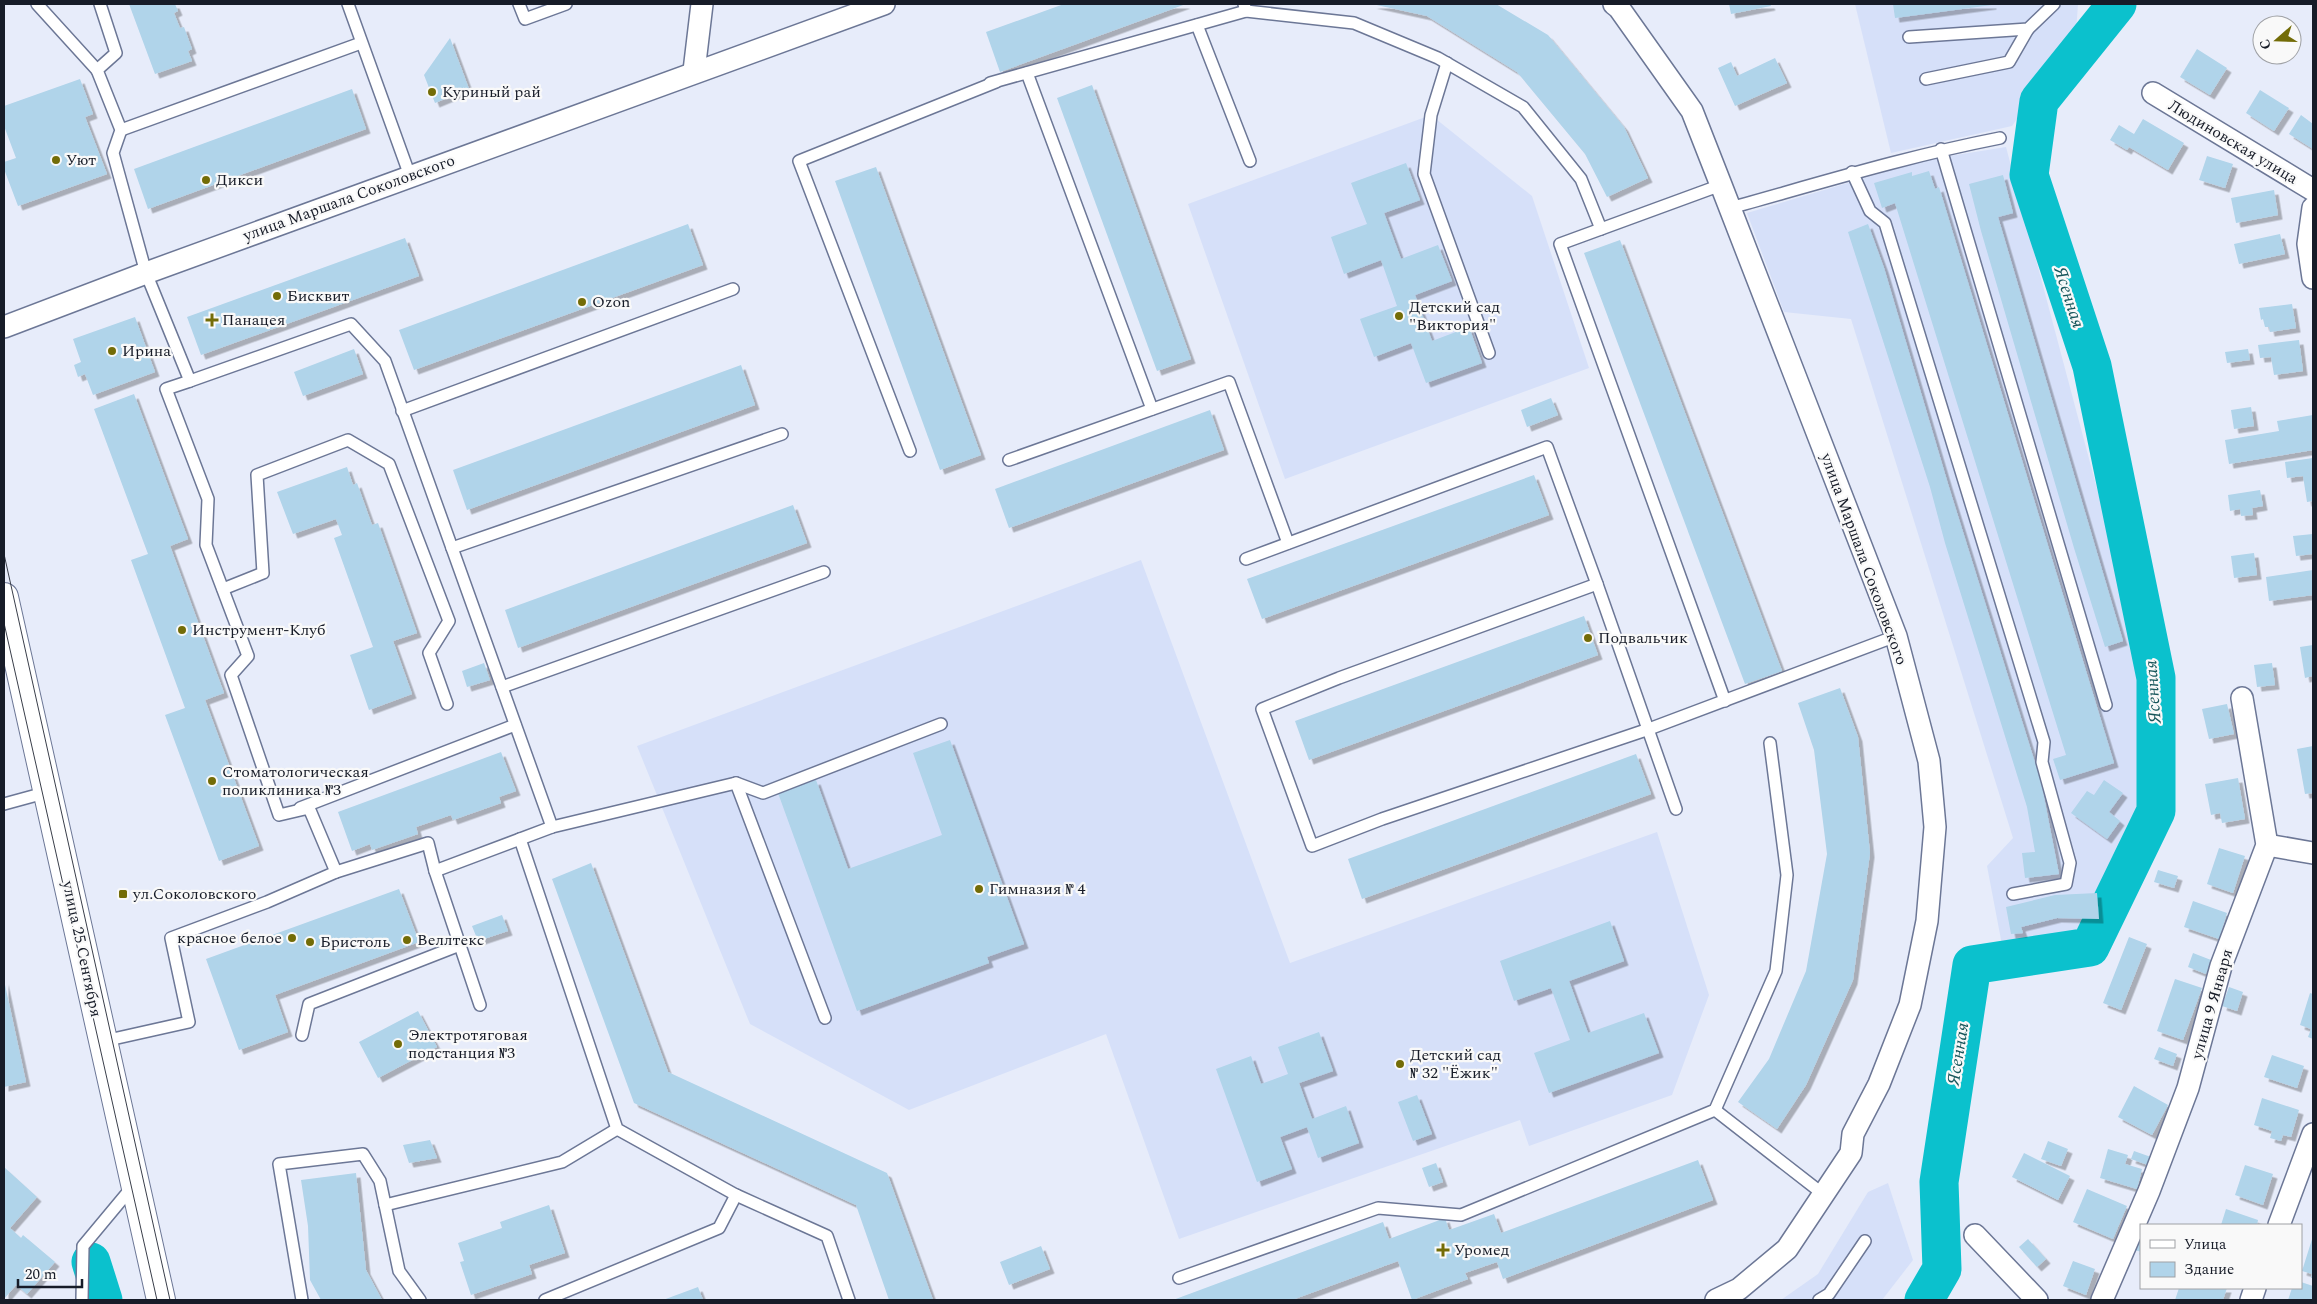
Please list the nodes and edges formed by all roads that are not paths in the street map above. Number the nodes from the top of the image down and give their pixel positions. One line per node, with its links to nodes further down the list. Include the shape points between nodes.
1 (37, 4): 16 (lane)
2 (100, 4): 16 (lane, via 116,53)
3 (348, 4): 14 (lane)
4 (519, 4): 5 (lane, via 525,19)
5 (566, 4)
6 (702, 4): 17 (street)
7 (884, 4): 17 (street, улица Маршала Соколовского)
8 (1614, 4): 27 (street, улица Маршала Соколовского, via 1692,111)
9 (2054, 4): 12 (lane)
10 (1245, 7): 11 (lane); 15 (lane, via 1354,23)
11 (1197, 25): 18 (lane); 24 (lane)
12 (2028, 28): 13 (lane); 19 (lane, via 2009,62)
13 (1909, 37)
14 (361, 43): 21 (lane); 26 (lane)
15 (1447, 63): 31 (lane, via 1523,107 1581,179); 36 (lane, via 1431,115 1424,174)
16 (97, 70): 21 (lane)
17 (694, 71): 26 (street, улица Маршала Соколовского)
18 (1027, 73): 38 (lane); 41 (lane, via 992,83 799,161)
19 (1926, 79)
20 (2153, 93): 28 (street, Людиновская улица)
21 (122, 130): 32 (lane, via 113,153)
22 (2000, 138): 23 (lane)
23 (1941, 149): 25 (lane); 55 (lane)
24 (1250, 161)
25 (1852, 172): 29 (lane); 71 (lane, via 1870,211 1884,223 2044,742 2042,762 2070,863 2066,884)
26 (410, 176): 32 (street, улица Маршала Соколовского)
27 (1721, 184): 29 (street, улица Маршала Соколовского); 31 (lane)
28 (2313, 190)
29 (1730, 208): 50 (street, улица Маршала Соколовского)
30 (2313, 208): 33 (street, via 2308,244)
31 (1601, 229): 53 (lane, via 1560,244)
32 (146, 273): 35 (street, улица Маршала Соколовского); 37 (lane)
33 (2313, 278)
34 (733, 289): 39 (lane)
35 (4, 327)
36 (1489, 353)
37 (190, 381): 39 (lane, via 351,324 385,361); 48 (lane, via 166,389 208,498 206,545)
38 (1152, 409): 42 (lane); 43 (lane, via 1229,382)
39 (402, 411): 44 (lane)
40 (782, 434): 44 (lane)
41 (910, 451)
42 (1009, 460)
43 (1288, 543): 45 (lane); 47 (lane, via 1547,447)
44 (452, 548): 51 (lane)
45 (1246, 559)
46 (824, 572): 51 (lane)
47 (1597, 584): 58 (lane); 58 (lane, via 1262,709 1312,846 1382,819)
48 (223, 589): 54 (lane, via 263,573 256,475 348,440 389,464 449,620 429,654); 64 (lane, via 248,656 231,675 279,815)
49 (4, 597): 61 (main road, улица 25 Сентября)
50 (1896, 636): 53 (lane); 81 (street, улица Маршала Соколовского, via 1929,761 1934,827 1927,921 1910,1005 1879,1084 1853,1134 1852,1153)
51 (502, 687): 57 (lane)
52 (2242, 698): 67 (street)
53 (1725, 700): 58 (lane)
54 (447, 704)
55 (2106, 705)
56 (941, 724): 60 (lane, via 763,793)
57 (515, 725): 64 (lane); 65 (lane)
58 (1649, 729): 63 (lane)
59 (1770, 743): 77 (lane, via 1787,875 1776,972)
60 (736, 783): 65 (lane); 74 (lane)
61 (48, 792): 62 (lane); 76 (main road, улица 25 Сентября)
62 (4, 804)
63 (1676, 809)
64 (287, 813): 70 (lane, via 309,808)
65 (552, 827): 66 (lane)
66 (520, 839): 69 (lane); 78 (lane)
67 (2267, 845): 68 (street); 97 (street, улица 9 Января, via 2221,966 2184,1097 2150,1192)
68 (2313, 854)
69 (435, 871): 70 (lane, via 428,843); 72 (lane)
70 (336, 872): 76 (lane, via 171,938 188,1022)
71 (2013, 894)
72 (460, 945): 73 (lane); 75 (lane, via 309,1004)
73 (480, 1005)
74 (825, 1018)
75 (302, 1035)
76 (102, 1042): 80 (main road, улица 25 Сентября)
77 (1715, 1110): 81 (lane); 87 (lane, via 1461,1215 1378,1208)
78 (617, 1129): 82 (lane); 83 (lane, via 562,1162)
79 (2313, 1134): 84 (street)
80 (134, 1184): 88 (lane, via 83,1246); 89 (main road, улица 25 Сентября)
81 (1823, 1194): 94 (street, улица Маршала Соколовского, via 1787,1249 1739,1289)
82 (736, 1195): 92 (lane, via 719,1228); 93 (lane, via 827,1236)
83 (385, 1205): 90 (lane, via 380,1181 363,1154 279,1164); 91 (lane, via 399,1271)
84 (2279, 1224)
85 (1975, 1235): 96 (street)
86 (1865, 1241): 95 (lane, via 1829,1294)
87 (1179, 1278)
88 (82, 1300)
89 (161, 1300)
90 (302, 1300)
91 (420, 1300)
92 (545, 1300)
93 (849, 1300)
94 (1716, 1300)
95 (1819, 1300)
96 (2037, 1300)
97 (2102, 1300)

